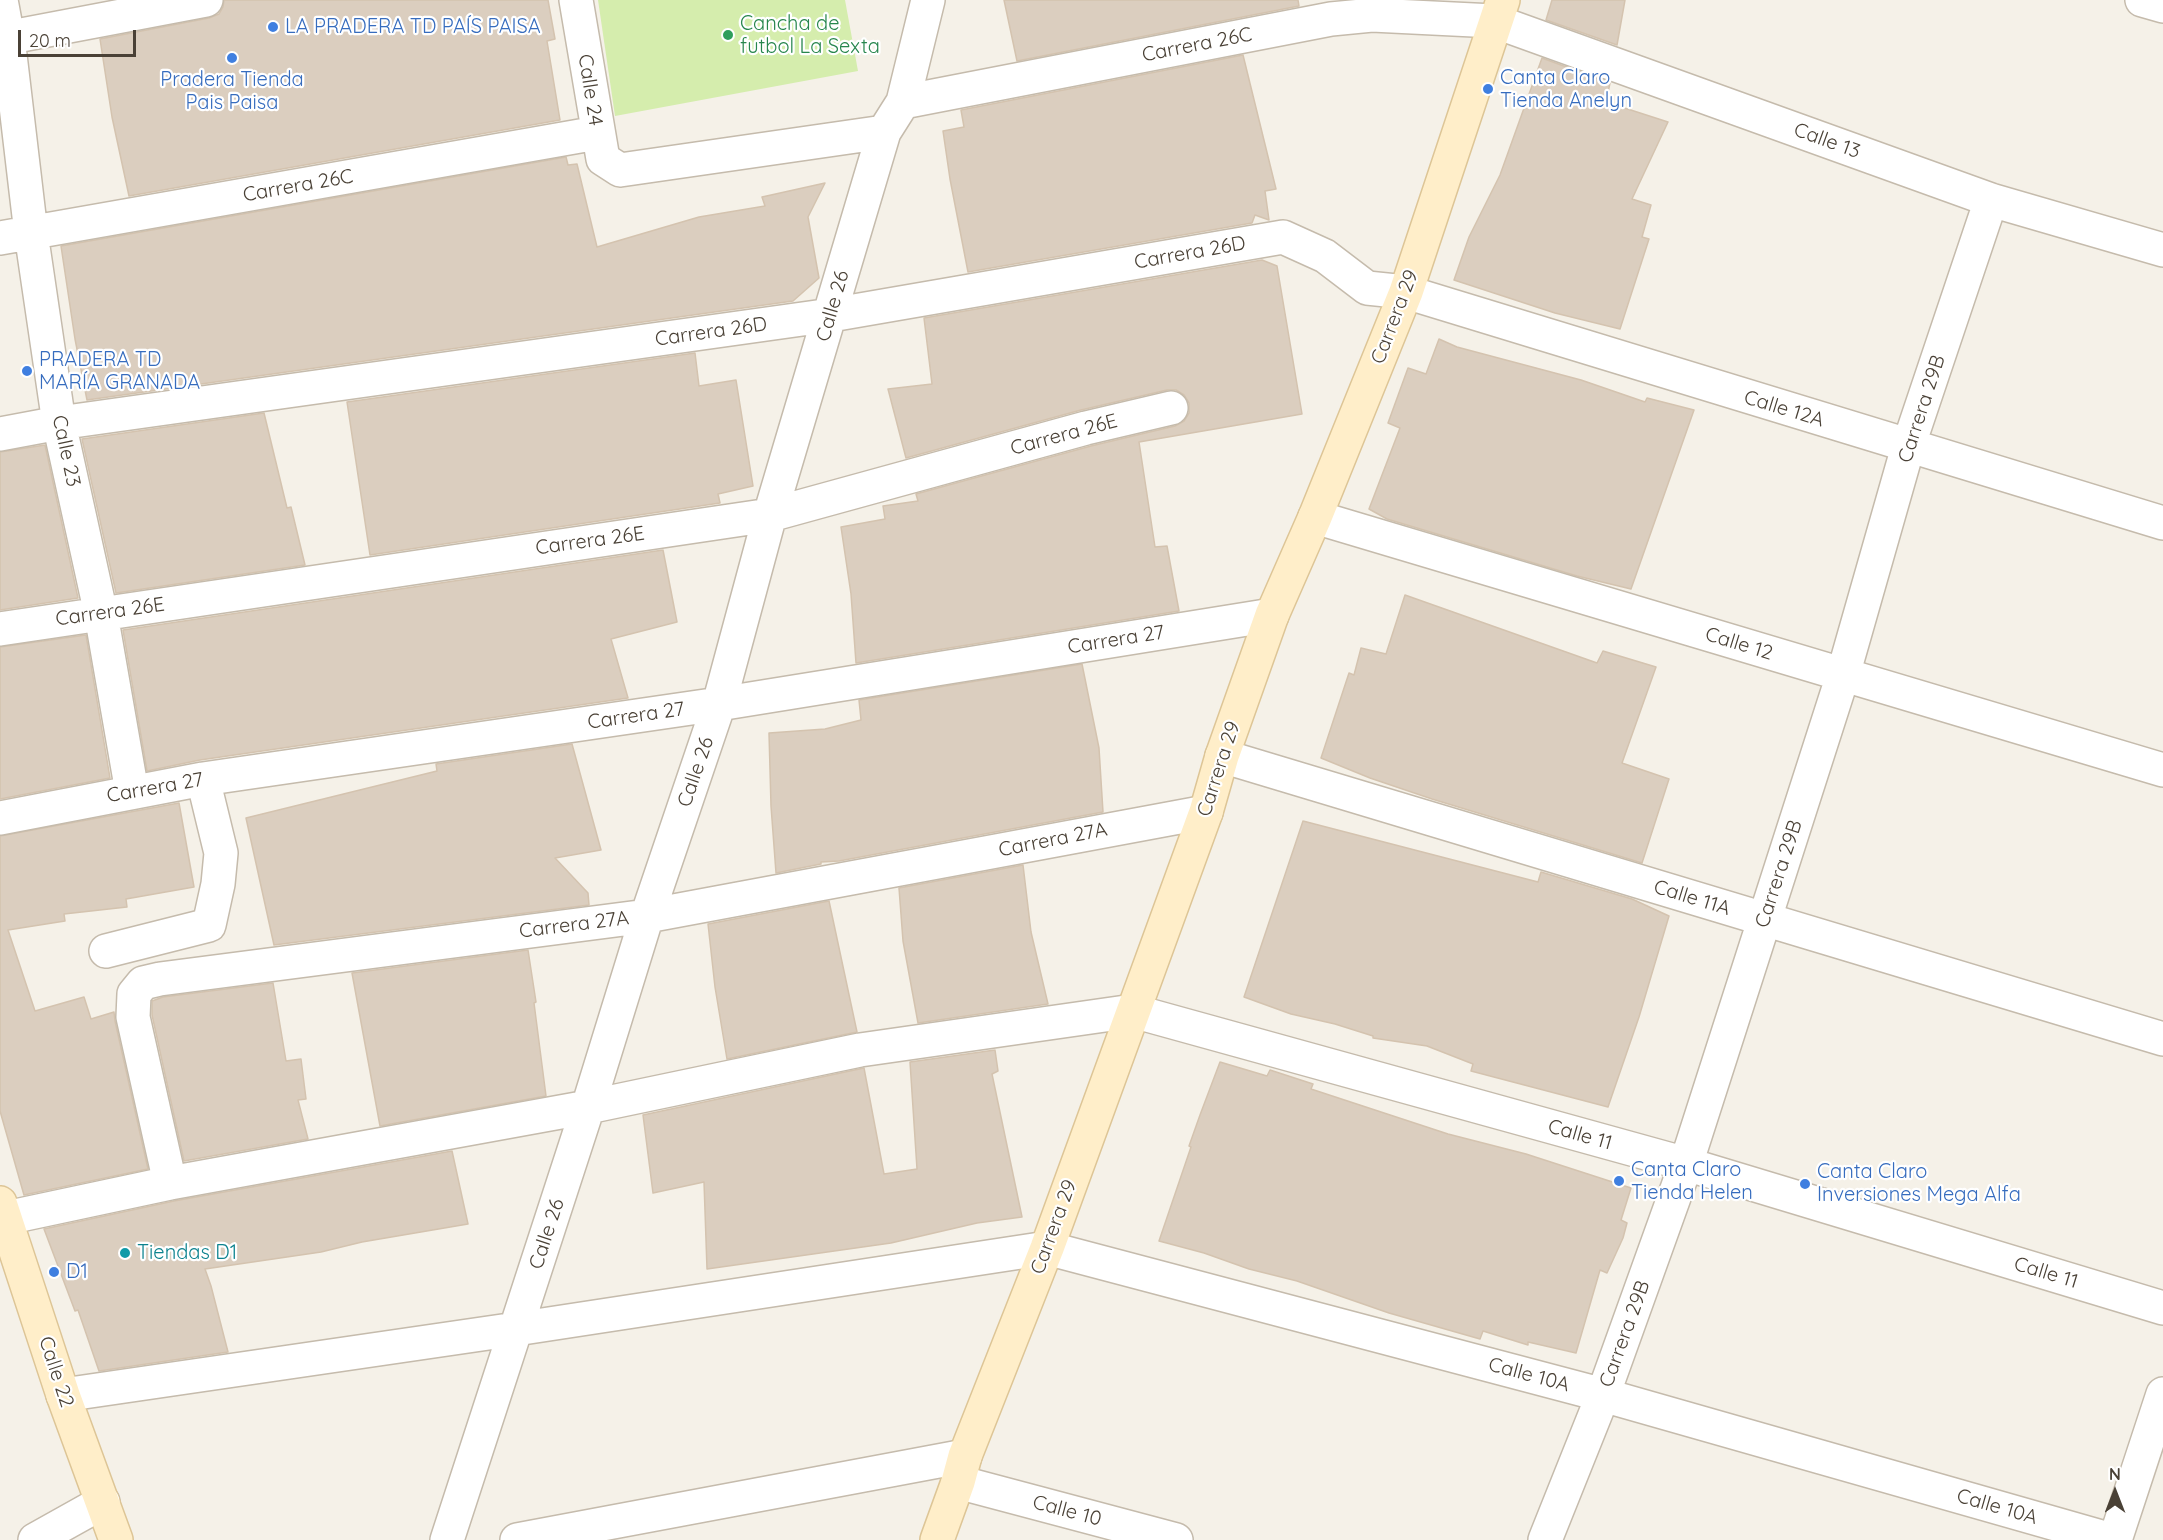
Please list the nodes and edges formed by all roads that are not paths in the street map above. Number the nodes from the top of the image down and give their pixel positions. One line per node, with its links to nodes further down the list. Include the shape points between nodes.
1 (1, 0): 8 (street, Calle 23)
2 (206, 0): 8 (street)
3 (576, 0): 11 (street, Calle 24)
4 (928, 0): 9 (street, Calle 26)
5 (2142, 0): 6 (street)
6 (2163, 6)
7 (1498, 11): 9 (street, Carrera 26C, via 1331,19); 12 (street, Calle 13); 15 (street, Carrera 29)
8 (4, 39): 13 (street, Calle 23)
9 (903, 102): 10 (street, Calle 26)
10 (884, 132): 11 (street, Calle 24, via 620,170 603,159); 16 (street, Calle 26)
11 (597, 133): 13 (street, Carrera 26C)
12 (1991, 200): 14 (street, Calle 13); 20 (street, Carrera 29B)
13 (15, 235): 18 (street, Calle 23)
14 (2163, 250)
15 (1406, 292): 16 (street, Carrera 26D, via 1367,288 1325,256 1283,237); 20 (street, Calle 12A); 22 (street, Carrera 29)
16 (831, 315): 18 (street, Carrera 26D); 21 (street, Calle 26)
17 (1171, 408): 21 (street, Carrera 26E)
18 (59, 423): 19 (street, Carrera 26D); 24 (street, Calle 23)
19 (0, 434)
20 (1908, 447): 23 (street, Calle 12A); 27 (street, Carrera 29B)
21 (770, 515): 24 (street, Carrera 26E); 28 (street, Calle 26)
22 (1316, 517): 25 (street, Carrera 29); 27 (street, Calle 12)
23 (2163, 523)
24 (101, 614): 26 (street, Carrera 26E); 32 (street, Calle 23)
25 (1272, 615): 28 (street, Carrera 27); 29 (street, Carrera 29)
26 (0, 629)
27 (1843, 675): 30 (street, Calle 12); 36 (street, Carrera 29B)
28 (719, 704): 31 (street, Carrera 27); 35 (street, Calle 26)
29 (1222, 756): 33 (street, Carrera 29); 36 (street, Calle 11A)
30 (2163, 770)
31 (203, 779): 32 (street, Carrera 27); 37 (street, via 221,853 209,925)
32 (132, 792): 34 (street, Carrera 27)
33 (1206, 812): 35 (street, Carrera 27A); 38 (street, Carrera 29)
34 (0, 818)
35 (646, 916): 40 (street, Calle 26); 42 (street, Carrera 27A, via 143,983 134,994 134,1017)
36 (1764, 919): 39 (street, Calle 11A); 41 (street, Carrera 29B)
37 (106, 951)
38 (1133, 1011): 40 (street, via 860,1050); 41 (street, Calle 11); 44 (street, Carrera 29)
39 (2163, 1039)
40 (588, 1107): 42 (street); 46 (street, Calle 26)
41 (1686, 1164): 45 (street, Calle 11); 49 (street, Carrera 29B)
42 (170, 1182): 43 (street)
43 (3, 1211): 48 (street, Calle 22)
44 (1047, 1248): 46 (street); 49 (street, Calle 10A); 50 (street, Carrera 29)
45 (2163, 1308)
46 (516, 1329): 48 (street); 54 (street, Calle 26)
47 (2163, 1394): 59 (street)
48 (63, 1395): 51 (street, Calle 22)
49 (1603, 1395): 58 (street, Carrera 29B); 59 (street, Calle 10A)
50 (962, 1469): 55 (street); 56 (street, Carrera 29); 57 (street, Calle 10)
51 (103, 1502): 52 (street); 53 (street, Calle 22)
52 (35, 1540)
53 (116, 1540)
54 (447, 1540)
55 (517, 1540)
56 (937, 1540)
57 (1176, 1540)
58 (1545, 1540)
59 (2114, 1540)

